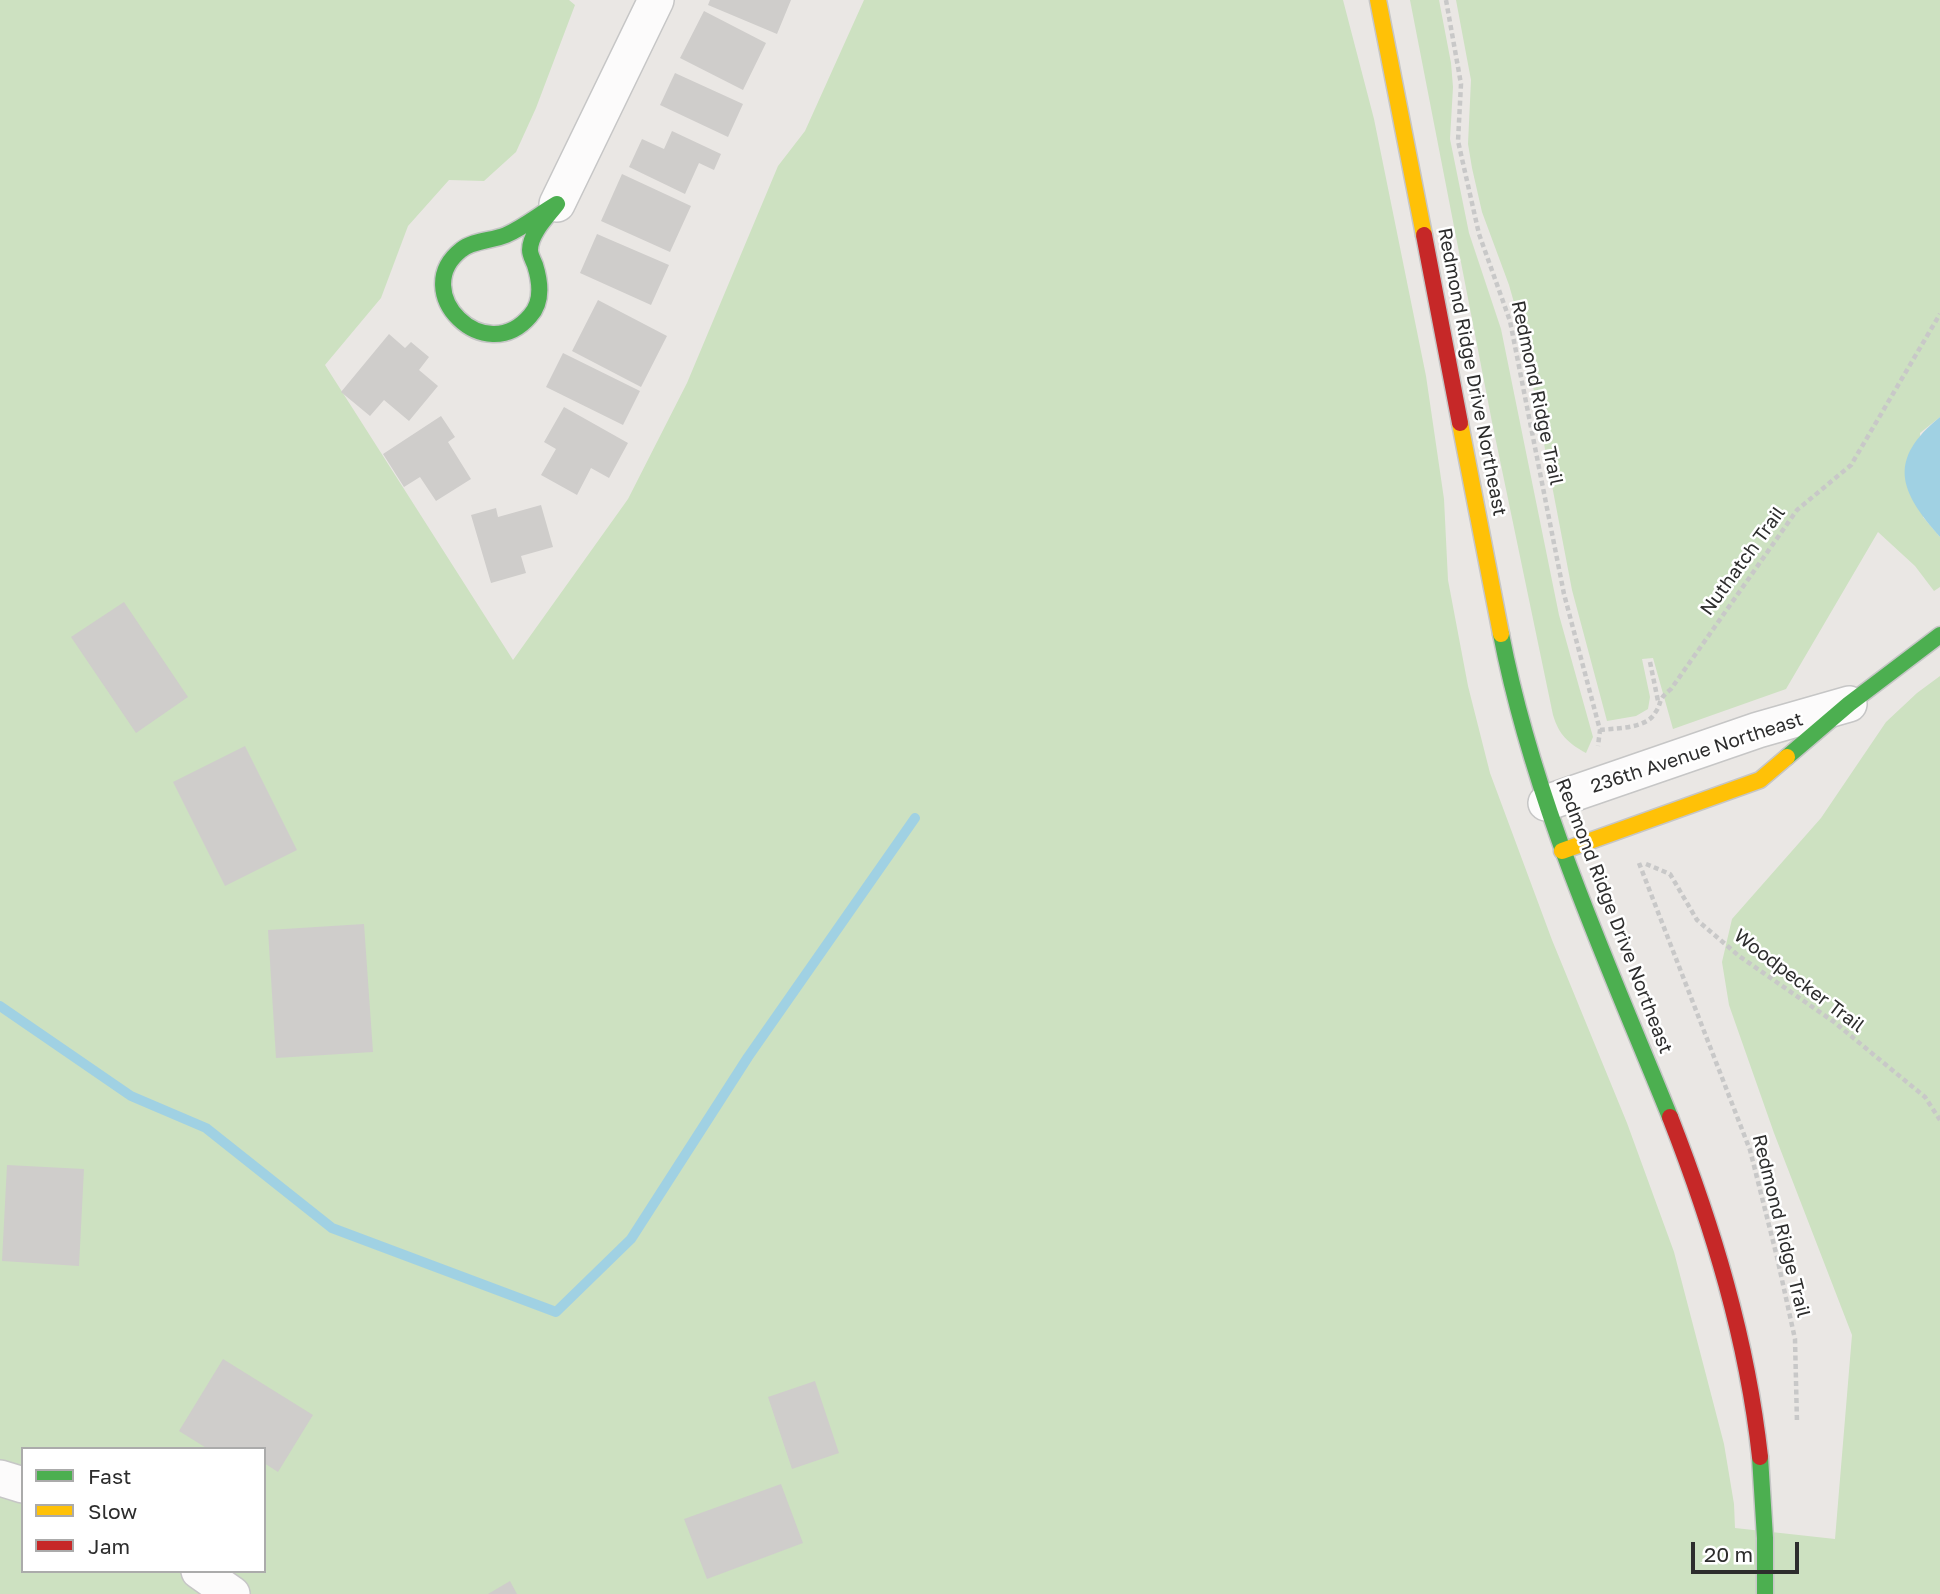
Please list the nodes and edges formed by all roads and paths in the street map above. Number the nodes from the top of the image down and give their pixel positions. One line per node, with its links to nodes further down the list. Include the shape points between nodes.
1 (656, 0): 4 (street)
2 (1378, 0): 12 (street, Redmond Ridge Drive Northeast, via 1506,659)
3 (1446, 0): 10 (path, Redmond Ridge Trail, via 1461,84 1458,141 1479,234 1510,321 1564,594)
4 (557, 204): 4 (street, via 507,234 461,248 443,276 443,295 459,322 488,335 520,327 531,315 540,284 530,250)
5 (1940, 314): 8 (path, Nuthatch Trail, via 1851,465 1797,510)
6 (1940, 635): 9 (street, 236th Avenue Northeast)
7 (1650, 662): 8 (path)
8 (1658, 702): 10 (path, Nuthatch Trail, via 1656,713 1642,722)
9 (1849, 704): 12 (street, 236th Avenue Northeast, via 1758,730); 13 (street, 236th Avenue Northeast, via 1760,779)
10 (1600, 730): 11 (path, Redmond Ridge Trail)
11 (1598, 751)
12 (1546, 803): 13 (street, Redmond Ridge Drive Northeast)
13 (1562, 851): 22 (street, Redmond Ridge Drive Northeast, via 1711,1232 1753,1396 1764,1506)
14 (1646, 864): 16 (path, Woodpecker Trail, via 1671,874 1697,920 1739,956 1834,1022 1925,1097)
15 (1645, 880): 17 (path, Redmond Ridge Trail, via 1750,1150 1795,1339)
16 (1940, 1120)
17 (1797, 1432)
18 (0, 1478): 19 (street)
19 (21, 1484)
20 (202, 1573): 21 (street)
21 (232, 1594)
22 (1765, 1594)

